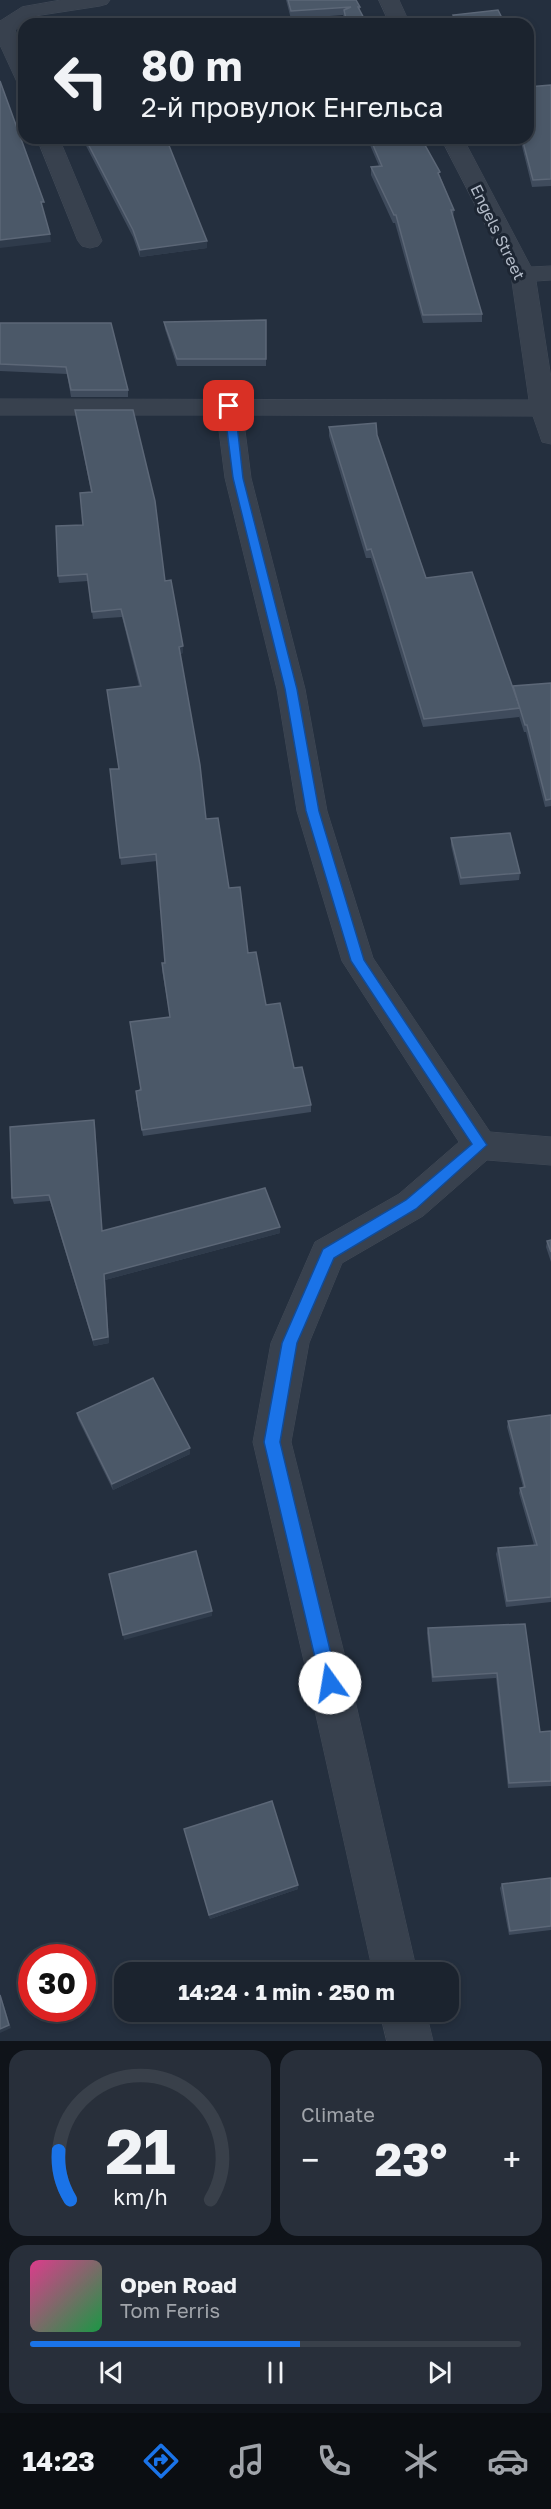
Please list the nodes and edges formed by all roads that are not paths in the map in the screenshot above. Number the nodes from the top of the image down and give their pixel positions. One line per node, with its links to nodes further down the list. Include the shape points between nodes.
1 (100, 0): 4 (street, via 29,11)
2 (389, 0): 5 (street)
3 (18, 18): 6 (street)
4 (18, 18)
5 (397, 18)
6 (2, 29): 7 (street)
7 (18, 65)
8 (50, 144): 10 (street)
9 (455, 144): 12 (street, Engels Street)
10 (90, 241)
11 (551, 273): 12 (street)
12 (523, 275): 15 (street, Engels Street)
13 (229, 406): 14 (street); 15 (street); 17 (street, via 238,478 291,689 312,811 358,961)
14 (0, 407)
15 (547, 408): 16 (street, Engels Street)
16 (551, 436)
17 (480, 1145): 18 (street); 19 (street, via 411,1205 328,1253 290,1343 272,1442)
18 (551, 1151)
19 (393, 1962)
20 (405, 2022): 21 (street)
21 (410, 2041)

